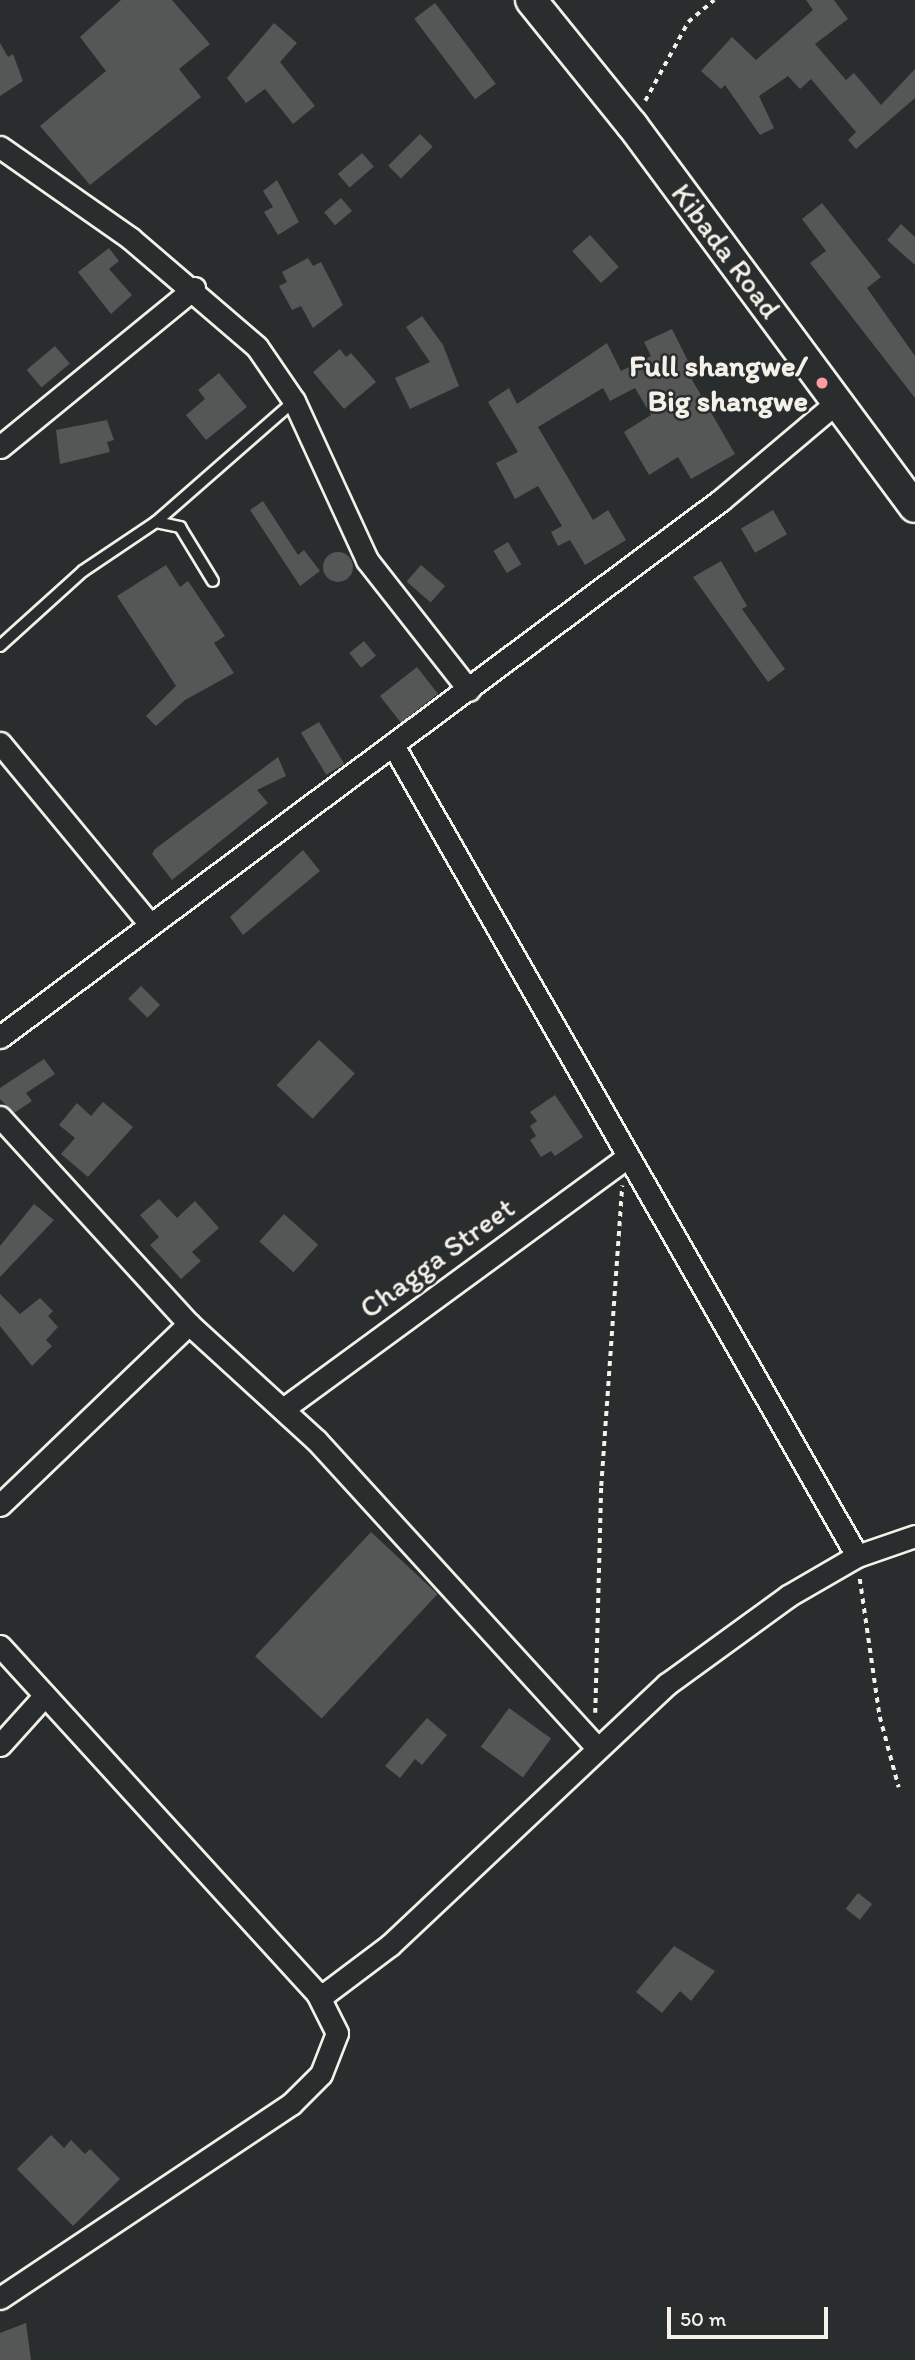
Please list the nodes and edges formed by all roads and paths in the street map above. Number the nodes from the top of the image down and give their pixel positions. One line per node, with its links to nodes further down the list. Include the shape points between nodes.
1 (531, 0): 3 (main road, Kibada Road)
2 (714, 0): 3 (path, via 688,22)
3 (632, 125): 7 (main road, Kibada Road)
4 (0, 147): 5 (street)
5 (194, 289): 6 (street, via 257,347); 8 (street)
6 (293, 401): 10 (lane); 13 (street, via 366,560)
7 (838, 401): 9 (main road, Kibada Road); 13 (street, via 721,500)
8 (0, 446)
9 (915, 507)
10 (156, 522): 11 (lane, via 180,527); 12 (lane, via 83,571)
11 (213, 581)
12 (0, 646)
13 (469, 690): 15 (street)
14 (0, 743): 16 (street)
15 (393, 745): 16 (street); 19 (street)
16 (149, 923): 17 (street)
17 (0, 1037)
18 (0, 1117): 20 (street)
19 (626, 1157): 21 (street, Chagga Street); 24 (street); 28 (path, via 600,1486)
20 (189, 1324): 21 (street); 22 (street)
21 (283, 1409): 28 (street)
22 (0, 1506)
23 (915, 1536): 24 (street)
24 (857, 1556): 28 (street, via 732,1635); 29 (path, via 880,1717)
25 (0, 1646): 26 (street)
26 (44, 1695): 27 (street); 30 (street)
27 (0, 1745)
28 (596, 1747): 30 (street, via 390,1945 341,1986)
29 (899, 1788)
30 (317, 1993): 31 (street, via 337,2033 320,2074 290,2104)
31 (0, 2298)

